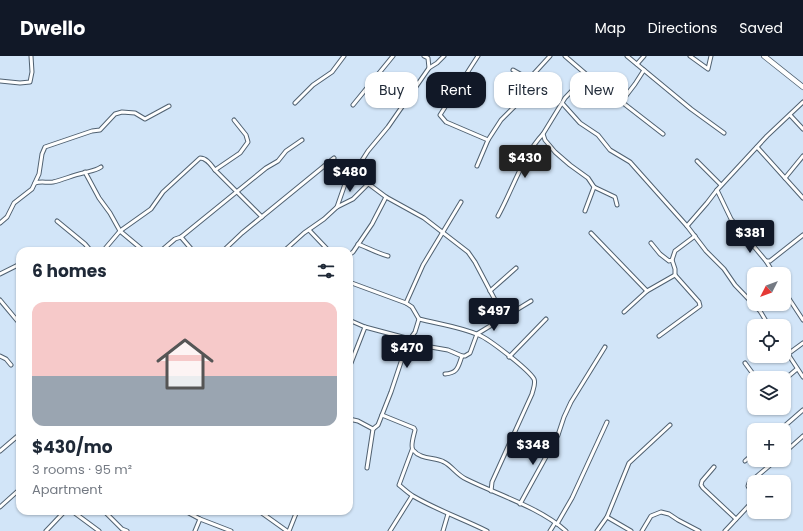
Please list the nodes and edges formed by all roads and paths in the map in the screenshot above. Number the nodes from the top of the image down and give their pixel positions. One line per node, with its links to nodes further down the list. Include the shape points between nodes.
1 (31, 56): 21 (street, via 30,82)
2 (344, 56): 26 (street, via 332,72)
3 (393, 56): 28 (street)
4 (424, 56): 15 (street, via 428,58)
5 (444, 56): 15 (street)
6 (478, 56): 40 (street, via 440,115 446,122)
7 (550, 56): 19 (street)
8 (565, 56): 20 (street)
9 (627, 56): 14 (street)
10 (644, 56): 14 (street)
11 (690, 56): 12 (street, via 708,69)
12 (711, 56)
13 (764, 56): 22 (street)
14 (637, 64): 17 (street)
15 (429, 68): 49 (street)
16 (513, 70): 18 (street)
17 (644, 70): 24 (street); 36 (street)
18 (517, 72)
19 (535, 72)
20 (584, 72)
21 (0, 81)
22 (803, 86)
23 (570, 93): 27 (street)
24 (628, 93)
25 (803, 102): 33 (street)
26 (294, 103)
27 (562, 104): 67 (street, via 580,123 598,135 610,150 630,162)
28 (353, 105)
29 (169, 106): 51 (street, via 145,119 135,113 115,114 100,130 45,147)
30 (628, 106): 38 (street)
31 (513, 108): 40 (street, via 500,120)
32 (559, 108): 37 (street)
33 (790, 115): 35 (street); 41 (street)
34 (234, 120): 47 (street, via 248,142 240,153)
35 (803, 129)
36 (724, 133)
37 (543, 134): 54 (street, via 555,152 588,178); 64 (street, via 529,153)
38 (663, 134)
39 (302, 140): 56 (street)
40 (488, 140): 45 (street)
41 (757, 147): 50 (street); 53 (street)
42 (803, 156): 50 (street)
43 (334, 158): 63 (street)
44 (697, 161): 53 (street)
45 (477, 166)
46 (101, 167): 48 (street)
47 (215, 170): 56 (street); 69 (street, via 204,158 200,158 163,192 151,210)
48 (85, 172): 51 (street, via 54,182); 69 (street)
49 (354, 173): 52 (street); 61 (street, via 345,184)
50 (785, 178): 58 (street)
51 (35, 184): 66 (street, via 14,203 7,218)
52 (368, 184): 57 (street); 61 (street, via 354,198)
53 (721, 185): 55 (street)
54 (594, 187): 60 (street, via 615,197); 62 (street)
55 (717, 190): 67 (street); 88 (street, via 731,218)
56 (237, 193): 63 (street); 74 (street)
57 (386, 197): 70 (street); 76 (street)
58 (803, 198)
59 (460, 202): 70 (street)
60 (617, 205)
61 (337, 207): 68 (street)
62 (585, 211)
63 (262, 216): 82 (street)
64 (498, 216)
65 (57, 221): 77 (street)
66 (0, 223)
67 (687, 226): 73 (street)
68 (309, 230): 83 (street); 84 (street)
69 (120, 231): 78 (street); 79 (street)
70 (443, 232): 95 (street, via 468,252); 100 (street, via 423,265)
71 (591, 233): 96 (street)
72 (803, 235): 88 (street, via 770,262)
73 (695, 236): 87 (street, via 675,251); 106 (street)
74 (181, 238): 80 (street, via 175,239); 81 (street)
75 (650, 242): 87 (street, via 668,261)
76 (358, 244): 85 (street); 86 (street)
77 (88, 247)
78 (106, 247)
79 (139, 247)
80 (166, 247)
81 (189, 247)
82 (227, 247)
83 (289, 247)
84 (324, 247)
85 (353, 252)
86 (388, 256)
87 (672, 260): 93 (street)
88 (766, 260): 90 (street)
89 (16, 266): 92 (street)
90 (770, 267)
91 (516, 268): 95 (street)
92 (0, 274)
93 (675, 275): 96 (street); 111 (street, via 700,306)
94 (353, 283): 100 (street)
95 (490, 291): 102 (street)
96 (647, 292): 101 (street)
97 (0, 300): 103 (street)
98 (531, 301): 102 (street)
99 (791, 302): 107 (street)
100 (406, 303): 104 (street, via 412,307)
101 (624, 312)
102 (504, 317): 110 (street)
103 (16, 319)
104 (419, 319): 110 (street); 112 (street)
105 (546, 319): 118 (street)
106 (765, 319)
107 (803, 320)
108 (353, 322): 109 (street)
109 (365, 327): 112 (street); 119 (street)
110 (477, 334): 117 (street, via 470,353); 118 (street)
111 (659, 336)
112 (410, 339): 117 (street); 129 (street)
113 (803, 343): 115 (street)
114 (605, 347): 147 (street, via 571,402 558,435)
115 (791, 352)
116 (0, 356): 122 (street)
117 (462, 356): 125 (street, via 455,372)
118 (509, 357): 144 (street, via 534,379 535,385 492,482)
119 (353, 359)
120 (791, 359): 123 (street)
121 (745, 363): 124 (street)
122 (11, 365)
123 (797, 369): 126 (street); 127 (street)
124 (751, 371)
125 (445, 374)
126 (791, 374)
127 (803, 377)
128 (803, 410): 132 (street)
129 (382, 415): 134 (street, via 378,425); 139 (street, via 414,428)
130 (353, 420): 134 (street)
131 (607, 422): 160 (street, via 572,498)
132 (788, 423)
133 (670, 425): 157 (street, via 629,463)
134 (373, 429): 142 (street)
135 (16, 437): 138 (street)
136 (802, 437): 137 (street)
137 (791, 447)
138 (0, 450)
139 (412, 450): 144 (street, via 428,459 444,461 464,478); 146 (street, via 398,485)
140 (714, 467): 159 (street, via 701,485)
141 (768, 467): 143 (street)
142 (367, 468)
143 (758, 475)
144 (491, 491): 147 (street)
145 (16, 492): 148 (street)
146 (412, 496): 150 (street); 168 (street)
147 (520, 504): 160 (street)
148 (0, 507)
149 (747, 507): 159 (street)
150 (448, 514): 169 (street); 170 (street)
151 (61, 515): 162 (street)
152 (78, 515): 163 (street)
153 (107, 515): 161 (street)
154 (192, 515): 158 (street)
155 (265, 515): 167 (street)
156 (296, 515): 167 (street)
157 (607, 517): 173 (street); 174 (street)
158 (200, 519): 165 (street); 166 (street)
159 (736, 519): 177 (street)
160 (556, 524): 171 (street); 172 (street)
161 (120, 530): 164 (street)
162 (46, 531)
163 (100, 531)
164 (127, 531)
165 (195, 531)
166 (231, 531)
167 (288, 531)
168 (390, 531)
169 (443, 531)
170 (487, 531)
171 (550, 531)
172 (566, 531)
173 (596, 531)
174 (631, 531)
175 (642, 531): 176 (street, via 652,516 661,512)
176 (699, 531)
177 (725, 531)

